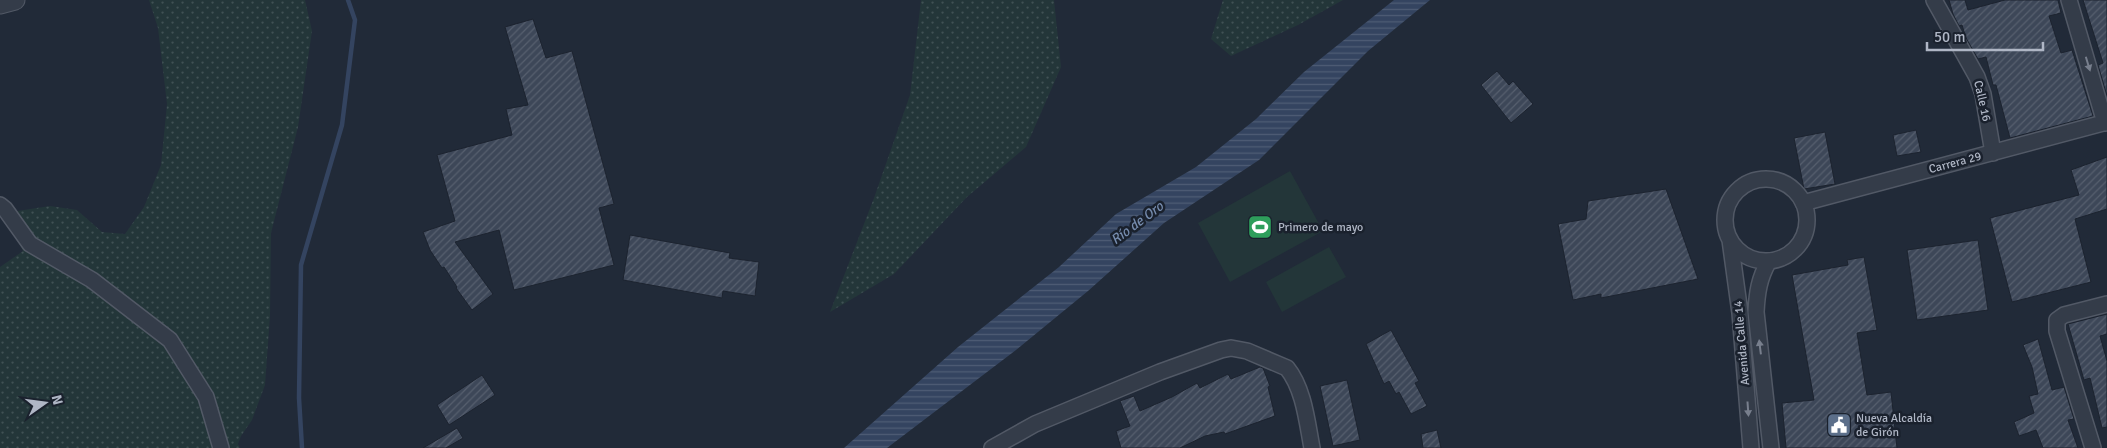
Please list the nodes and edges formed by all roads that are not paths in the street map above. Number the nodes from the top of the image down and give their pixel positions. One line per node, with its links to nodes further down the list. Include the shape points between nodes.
1 (15, 0): 4 (street)
2 (1934, 0): 6 (street, Calle 16, via 1977,77)
3 (2069, 0): 5 (street, one-way to 5)
4 (0, 4)
5 (2106, 122): 6 (street, Carrera 29)
6 (1992, 153): 7 (street, Carrera 29)
7 (1803, 203): 9 (street, via 1795,191 1782,182 1768,178 1753,180 1731,197 1725,224); 10 (street, via 1806,229 1801,241 1781,258)
8 (0, 205): 12 (street, via 30,244 92,280 170,340 206,397)
9 (1729, 239): 10 (street, via 1746,256); 15 (street, Avenida Calle 14, one-way to 15, via 1740,313)
10 (1769, 261): 16 (street, Avenida Calle 14, one-way to 10, via 1756,312 1761,275)
11 (2107, 304): 17 (street, via 2064,315 2057,320 2057,331)
12 (221, 448)
13 (992, 448): 14 (street, via 1043,420 1160,372 1231,348 1247,351 1287,368 1305,410)
14 (1312, 448)
15 (1751, 448)
16 (1771, 448)
17 (2093, 448)

